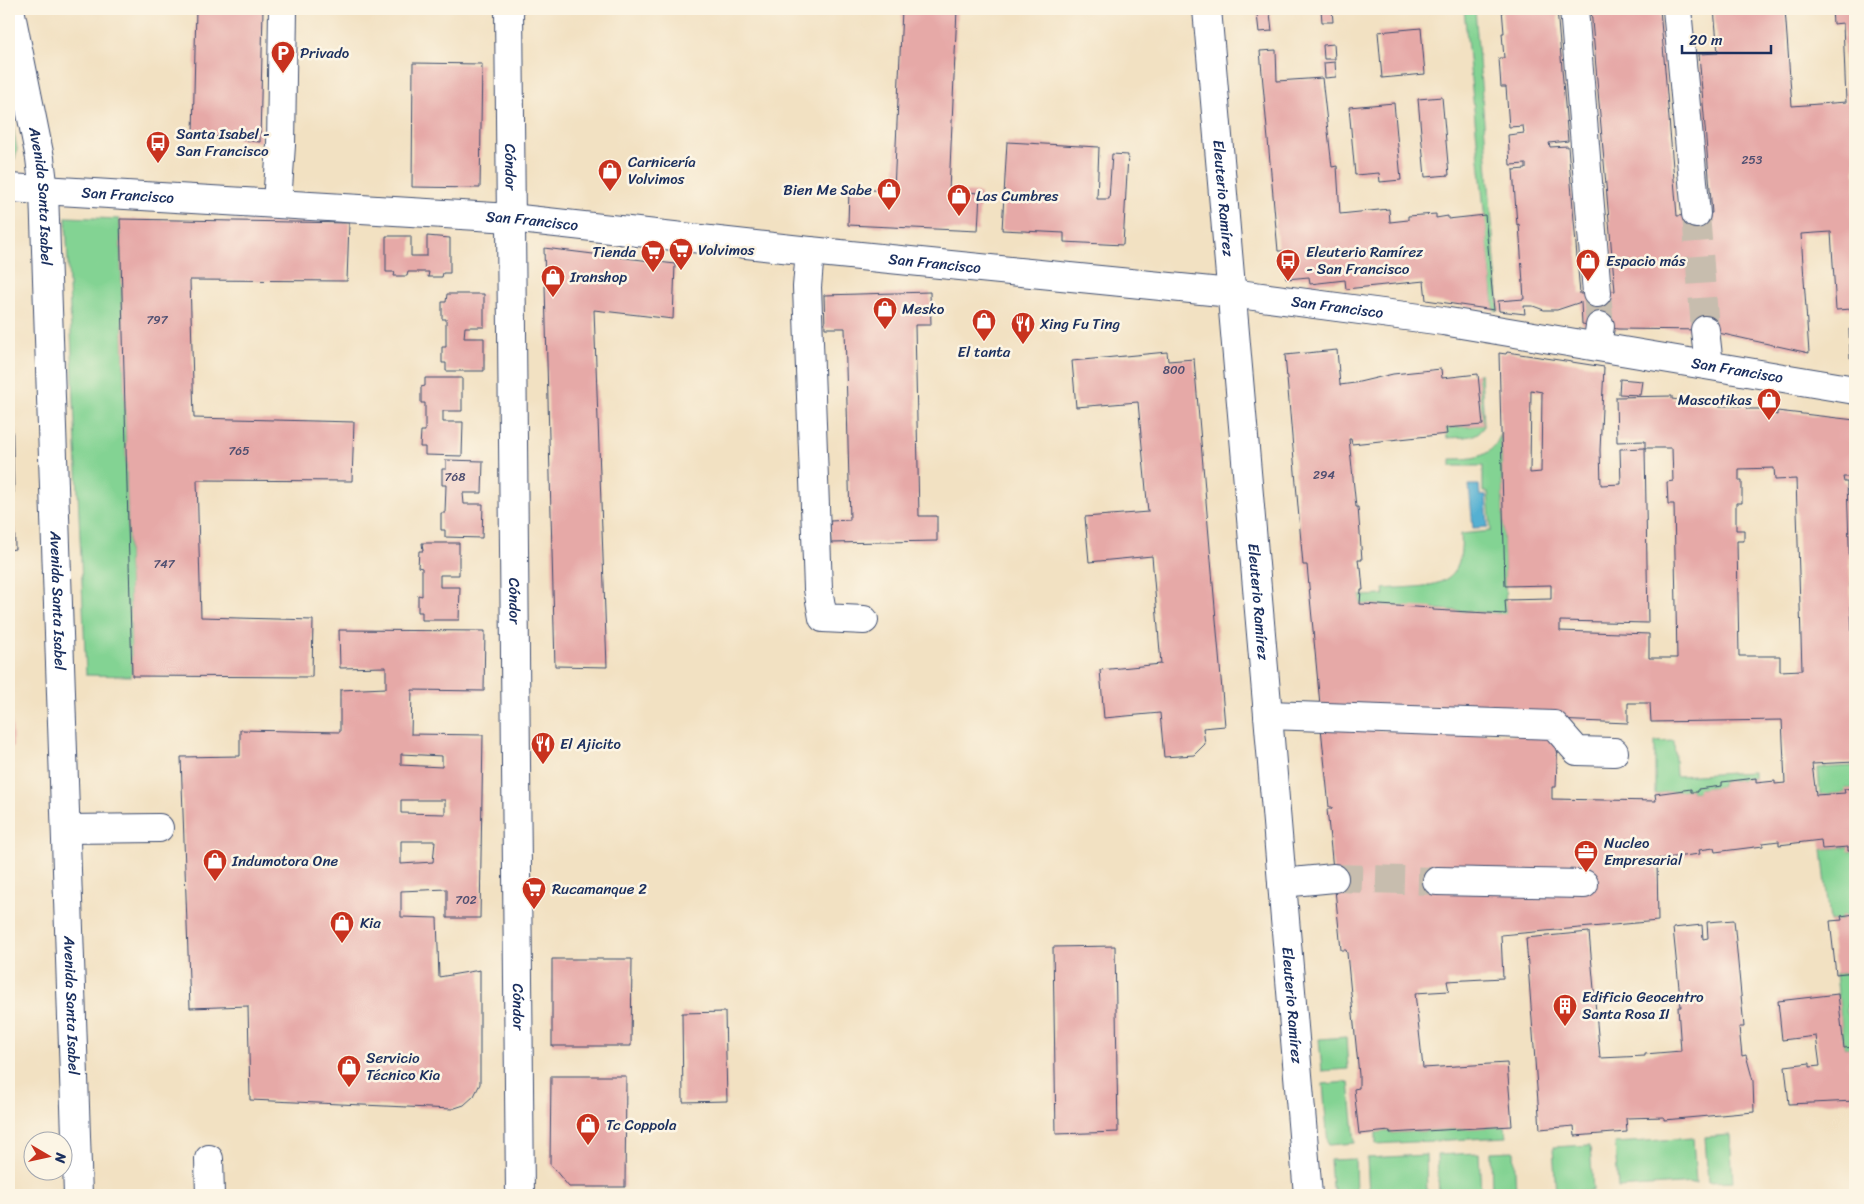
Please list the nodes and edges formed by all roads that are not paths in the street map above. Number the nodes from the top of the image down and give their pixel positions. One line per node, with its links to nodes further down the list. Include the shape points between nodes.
1 (10, 9): 8 (main road, Avenida Santa Isabel)
2 (284, 9): 9 (main road)
3 (509, 9): 11 (main road, Cóndor)
4 (1207, 9): 13 (main road, Eleuterio Ramírez)
5 (1574, 9): 14 (main road)
6 (1677, 9): 10 (main road)
7 (9, 188): 8 (main road, San Francisco)
8 (44, 191): 9 (main road, San Francisco); 22 (main road, Avenida Santa Isabel)
9 (277, 203): 11 (main road, San Francisco)
10 (1696, 214)
11 (511, 218): 12 (main road, San Francisco); 30 (main road, Cóndor)
12 (810, 250): 13 (main road, San Francisco); 18 (main road, via 807,287 818,588 823,618)
13 (1230, 293): 16 (main road, San Francisco, via 1443,321 1599,336); 19 (main road, Eleuterio Ramírez)
14 (1597, 293)
15 (1705, 330): 16 (main road)
16 (1709, 365): 17 (main road, San Francisco)
17 (1855, 390)
18 (864, 620)
19 (1268, 716): 20 (main road, via 1554,725 1578,750); 25 (main road, Eleuterio Ramírez)
20 (1614, 752)
21 (159, 828): 22 (main road)
22 (66, 829): 28 (main road, Avenida Santa Isabel)
23 (1334, 878): 25 (main road)
24 (1438, 881): 26 (main road)
25 (1282, 883): 31 (main road, Eleuterio Ramírez)
26 (1584, 884)
27 (209, 1159): 29 (main road)
28 (78, 1195)
29 (210, 1195)
30 (520, 1195)
31 (1308, 1195)

